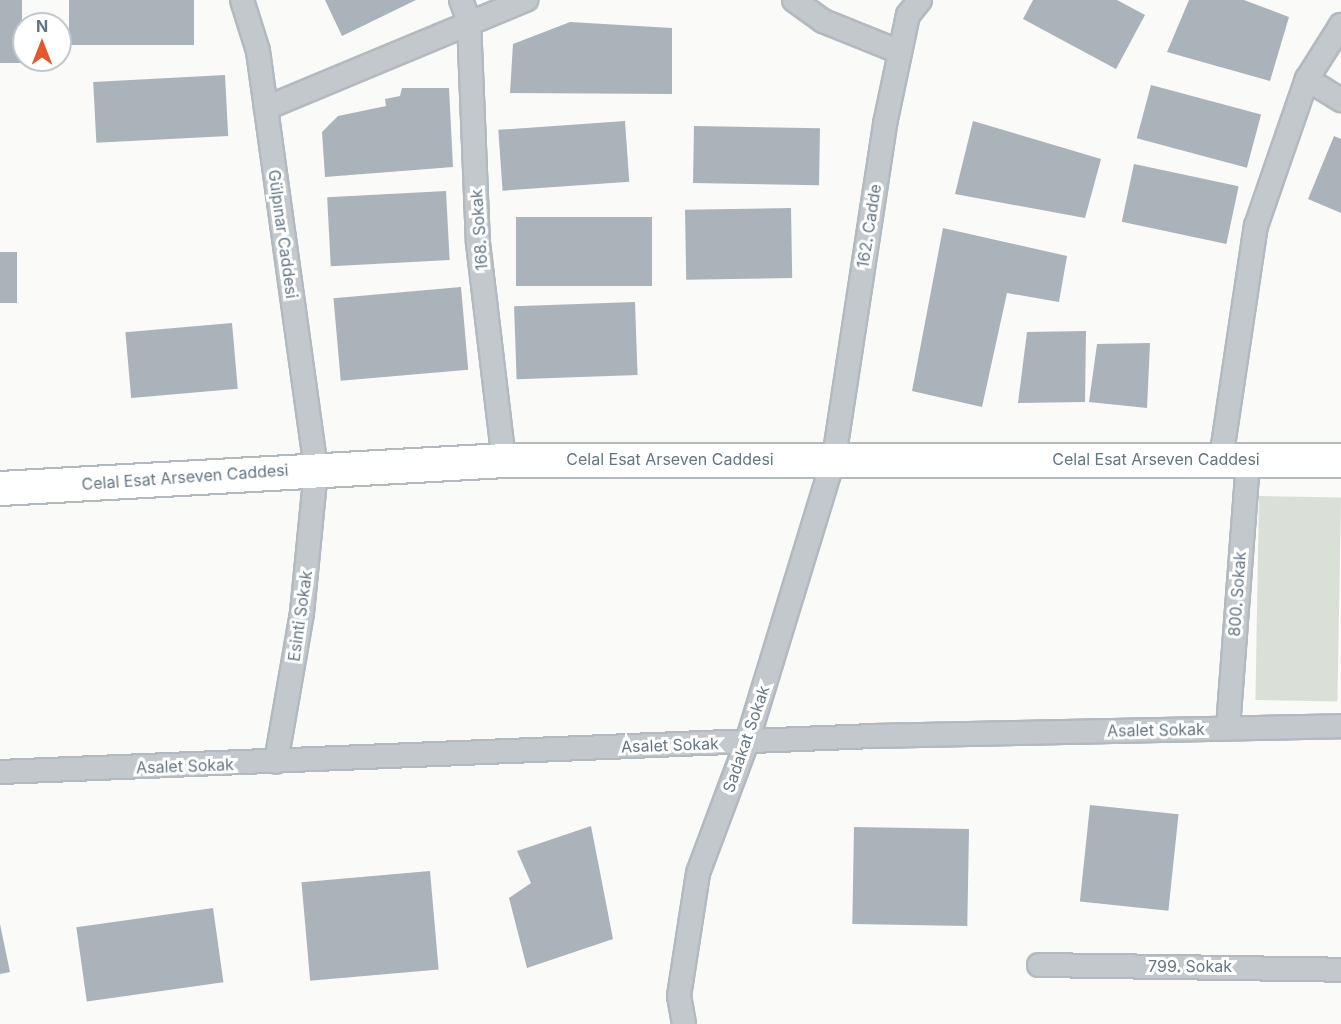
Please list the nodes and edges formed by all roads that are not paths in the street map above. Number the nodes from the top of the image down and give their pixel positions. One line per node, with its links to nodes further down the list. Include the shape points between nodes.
1 (242, 0): 10 (street, Gülpınar Caddesi, via 258,51)
2 (526, 0): 5 (street)
3 (794, 0): 7 (street, via 823,21)
4 (920, 0): 7 (street, 162. Cadde, via 908,15)
5 (465, 11): 10 (street); 14 (street, 168. Sokak, via 478,243)
6 (1341, 25): 8 (street, 800. Sokak)
7 (900, 52): 11 (street, 162. Cadde, via 885,124)
8 (1307, 79): 9 (street); 12 (street, 800. Sokak, via 1256,226)
9 (1341, 100)
10 (266, 108): 15 (street, Gülpınar Caddesi)
11 (834, 458): 12 (main road, Celal Esat Arseven Caddesi); 14 (main road, Celal Esat Arseven Caddesi); 19 (street, Sadakat Sokak)
12 (1235, 459): 13 (main road, Celal Esat Arseven Caddesi); 18 (street, 800. Sokak)
13 (1341, 459)
14 (504, 460): 15 (main road, Celal Esat Arseven Caddesi)
15 (316, 470): 16 (main road, Celal Esat Arseven Caddesi); 20 (street, Esinti Sokak, via 302,613)
16 (0, 488)
17 (1341, 726): 18 (street, Asalet Sokak)
18 (1228, 728): 19 (street, Asalet Sokak)
19 (747, 742): 20 (street, Asalet Sokak); 24 (street, Sadakat Sokak, via 698,873 679,996)
20 (276, 762): 21 (street, Asalet Sokak)
21 (0, 772)
22 (1039, 965): 23 (street, 799. Sokak)
23 (1341, 970)
24 (684, 1024)

